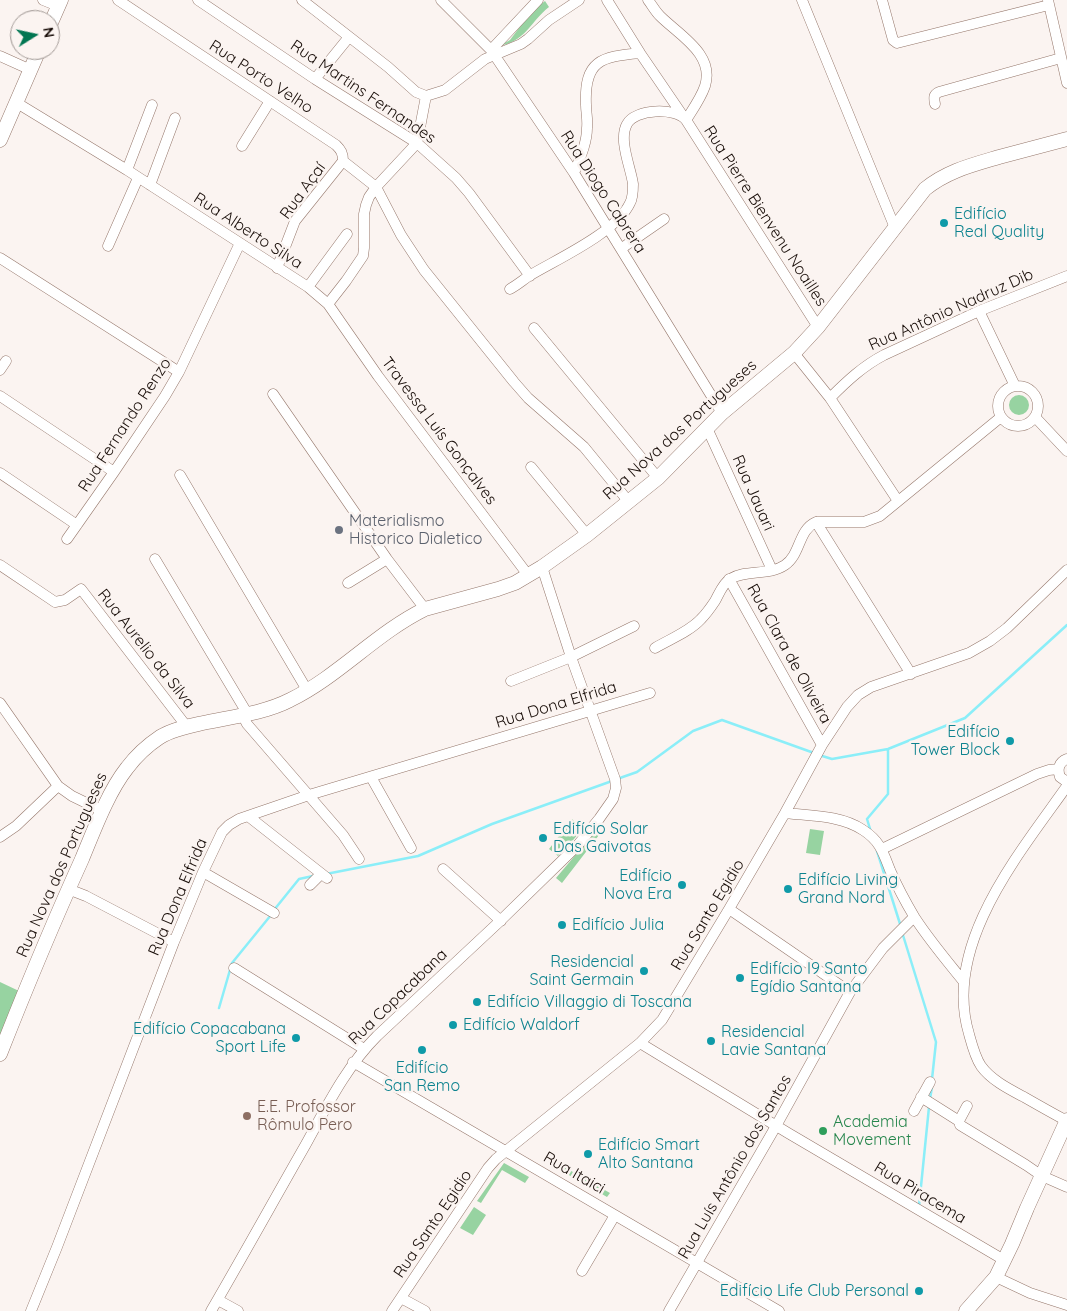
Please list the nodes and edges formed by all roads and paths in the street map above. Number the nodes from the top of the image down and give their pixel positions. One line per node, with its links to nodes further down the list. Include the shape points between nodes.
1 (44, 0): 12 (street)
2 (118, 0): 24 (street, Rua Porto Velho)
3 (198, 0): 21 (street, Rua Martins Fernandes)
4 (302, 0): 14 (street)
5 (538, 0): 15 (street)
6 (578, 0): 15 (street, via 522,44)
7 (607, 0): 16 (street)
8 (648, 0): 29 (street, Rua Pierre Bienvenu Noailles, via 658,14 692,44 706,66 707,76 700,97)
9 (802, 0): 42 (street)
10 (882, 0): 13 (street, via 893,40 897,43)
11 (445, 1): 15 (street, Rua Diogo Cabrera)
12 (59, 3)
13 (1048, 3): 18 (street)
14 (349, 37): 21 (street); 23 (street, via 416,92)
15 (492, 52): 23 (street, via 445,90); 36 (street, Rua Diogo Cabrera)
16 (640, 53): 29 (street); 36 (street, via 606,58 591,70 585,92 587,135)
17 (0, 56): 20 (street)
18 (1061, 58): 22 (street); 26 (street, via 939,92 934,96)
19 (36, 60): 20 (street)
20 (31, 70): 25 (street)
21 (315, 78): 32 (street, Rua Martins Fernandes)
22 (1067, 83)
23 (426, 96): 32 (street)
24 (270, 101): 33 (street); 34 (street, Rua Porto Velho, via 336,145)
25 (17, 104): 30 (street); 35 (street, Rua Alberto Silva)
26 (935, 104)
27 (152, 105): 35 (street)
28 (175, 118): 38 (street)
29 (684, 118): 41 (street, via 655,111 633,118 627,124 624,142 633,184 632,194 624,212); 55 (street, Rua Pierre Bienvenu Noailles)
30 (1, 135)
31 (1067, 139): 42 (street, Rua Nova dos Portugueses, via 946,174 925,189)
32 (417, 143): 39 (street); 49 (street, Rua Martins Fernandes, via 462,185)
33 (242, 146)
34 (343, 160): 39 (street, Rua Porto Velho); 48 (street, Rua Açaí, via 295,221)
35 (127, 170): 37 (street, Rua Alberto Silva)
36 (574, 173): 41 (street, Rua Diogo Cabrera)
37 (138, 178): 38 (street, Rua Alberto Silva); 45 (street)
38 (150, 186): 44 (street, Rua Alberto Silva)
39 (376, 188): 53 (street, via 364,214 363,256); 76 (street, via 424,270 467,325 528,398 584,448)
40 (664, 219): 46 (street)
41 (608, 227): 46 (street, Rua Diogo Cabrera); 49 (street)
42 (895, 228): 55 (street, Rua Nova dos Portugueses)
43 (347, 234): 51 (street)
44 (240, 243): 48 (street, Rua Alberto Silva); 60 (street, Rua Fernando Renzo)
45 (108, 246)
46 (622, 248): 65 (street, Rua Diogo Cabrera)
47 (0, 258): 60 (street)
48 (278, 268): 51 (street, Rua Alberto Silva)
49 (530, 276): 52 (street)
50 (1067, 276): 54 (street, Rua Antônio Nadruz Dib)
51 (308, 287): 53 (street, Rua Alberto Silva)
52 (510, 289)
53 (328, 304): 87 (street, Travessa Luís Gonçalves, via 378,376)
54 (979, 311): 61 (street); 64 (street, Rua Antônio Nadruz Dib, via 871,362)
55 (818, 327): 57 (street, Rua Nova dos Portugueses)
56 (534, 328): 74 (street)
57 (794, 353): 64 (street); 65 (street, Rua Nova dos Portugueses)
58 (6, 360): 59 (street)
59 (0, 370)
60 (178, 372): 71 (street, Rua Fernando Renzo)
61 (1015, 386): 66 (street, via 1007,389 998,401); 67 (street, via 1034,395 1037,402)
62 (273, 394): 82 (street)
63 (0, 396): 71 (street)
64 (830, 398): 75 (street)
65 (722, 413): 68 (street, Rua Nova dos Portugueses)
66 (1001, 417): 67 (street, via 1005,422 1018,426 1024,426); 75 (street)
67 (1035, 417): 69 (street)
68 (707, 428): 74 (street, Rua Nova dos Portugueses); 85 (street, Rua Jauari)
69 (1067, 451)
70 (531, 467): 79 (street)
71 (114, 472): 78 (street, Rua Fernando Renzo)
72 (0, 473): 78 (street)
73 (180, 475): 96 (street)
74 (658, 478): 76 (street, Rua Nova dos Portugueses)
75 (898, 501): 77 (street, via 880,516 864,522)
76 (629, 502): 79 (street, Rua Nova dos Portugueses)
77 (816, 522): 85 (street, via 806,530 791,559); 94 (street)
78 (77, 526): 80 (street, Rua Fernando Renzo)
79 (586, 536): 84 (street, Rua Nova dos Portugueses)
80 (67, 539)
81 (155, 559): 100 (street)
82 (387, 559): 89 (street); 90 (street)
83 (0, 565): 101 (street, Rua Aurelio da Silva, via 56,602 81,589)
84 (542, 567): 87 (street, Rua Nova dos Portugueses); 93 (street)
85 (772, 570): 88 (street)
86 (1067, 570): 94 (street, Rua Santo Egidio, via 990,640 969,653)
87 (528, 575): 90 (street, Rua Nova dos Portugueses, via 498,589)
88 (729, 579): 92 (street, via 700,621); 102 (street, Rua Clara de Oliveira)
89 (348, 583)
90 (425, 609): 96 (street, Rua Nova dos Portugueses, via 395,626)
91 (634, 626): 93 (street)
92 (655, 648)
93 (571, 657): 95 (street); 99 (street)
94 (912, 674): 102 (street, Rua Santo Egidio, via 858,695)
95 (511, 681)
96 (307, 690): 100 (street, Rua Nova dos Portugueses, via 278,705)
97 (650, 693): 99 (street, Rua Dona Elfrida)
98 (0, 703): 107 (street)
99 (590, 710): 105 (street, Rua Dona Elfrida); 123 (street, Rua Copacabana, via 615,779 613,798 577,846)
100 (245, 714): 101 (street, Rua Nova dos Portugueses); 108 (street, via 247,724)
101 (187, 726): 109 (street, Rua Nova dos Portugueses, via 161,736 138,755 119,779)
102 (822, 744): 110 (street, Rua Santo Egidio)
103 (1067, 759): 104 (street)
104 (1058, 769): 106 (street); 114 (street, via 1037,774)
105 (371, 776): 108 (street, Rua Dona Elfrida); 113 (street)
106 (1067, 784): 126 (street, via 995,892 971,949)
107 (58, 786): 109 (street); 112 (street)
108 (309, 795): 111 (street, Rua Dona Elfrida); 115 (street)
109 (103, 812): 119 (street, Rua Nova dos Portugueses)
110 (785, 813): 114 (street, via 850,823 864,830); 120 (street, Rua Santo Egidio)
111 (248, 816): 117 (street, Rua Dona Elfrida, via 222,832); 118 (street, via 324,876)
112 (0, 837)
113 (411, 848)
114 (882, 849): 122 (street)
115 (359, 859)
116 (443, 869): 123 (street)
117 (204, 872): 121 (street); 124 (street, Rua Dona Elfrida)
118 (310, 885)
119 (68, 889): 124 (street); 130 (street, Rua Nova dos Portugueses)
120 (730, 909): 127 (street); 128 (street, Rua Santo Egidio, via 662,1020)
121 (274, 914)
122 (914, 917): 126 (street); 127 (street, Rua Luís Antônio dos Santos, via 883,948)
123 (501, 920): 129 (street, Rua Copacabana)
124 (174, 942): 150 (street, Rua Dona Elfrida)
125 (234, 968): 129 (street)
126 (964, 982): 137 (street, via 963,1008 974,1052 981,1065 1003,1085)
127 (850, 992): 138 (street, Rua Luís Antônio dos Santos)
128 (640, 1043): 138 (street, Rua Piracema); 139 (street, Rua Santo Egidio)
129 (364, 1049): 131 (street, Rua Copacabana)
130 (0, 1054)
131 (353, 1062): 139 (street, Rua Itaici); 148 (street, Rua Copacabana)
132 (930, 1082): 133 (street)
133 (921, 1098): 135 (street); 136 (street)
134 (967, 1106): 136 (street)
135 (914, 1111)
136 (959, 1121): 140 (street, via 960,1125)
137 (1067, 1121): 140 (street)
138 (776, 1126): 143 (street, Rua Piracema); 144 (street, Rua Luís Antônio dos Santos)
139 (506, 1151): 142 (street, Rua Itaici); 147 (street, Rua Santo Egidio, via 488,1168)
140 (1042, 1176): 141 (street); 143 (street)
141 (1067, 1187)
142 (615, 1215): 144 (street, Rua Itaici); 145 (street)
143 (1004, 1260): 146 (street)
144 (697, 1263): 155 (street, Rua Luís Antônio dos Santos); 156 (street, Rua Itaici)
145 (582, 1271)
146 (996, 1277): 149 (street); 157 (street)
147 (402, 1298): 153 (street, Rua Santo Egidio); 154 (street)
148 (218, 1300): 151 (street, Rua Copacabana); 152 (street)
149 (1067, 1305)
150 (31, 1311)
151 (211, 1311)
152 (238, 1311)
153 (392, 1311)
154 (425, 1311)
155 (669, 1311)
156 (779, 1311)
157 (966, 1311)

